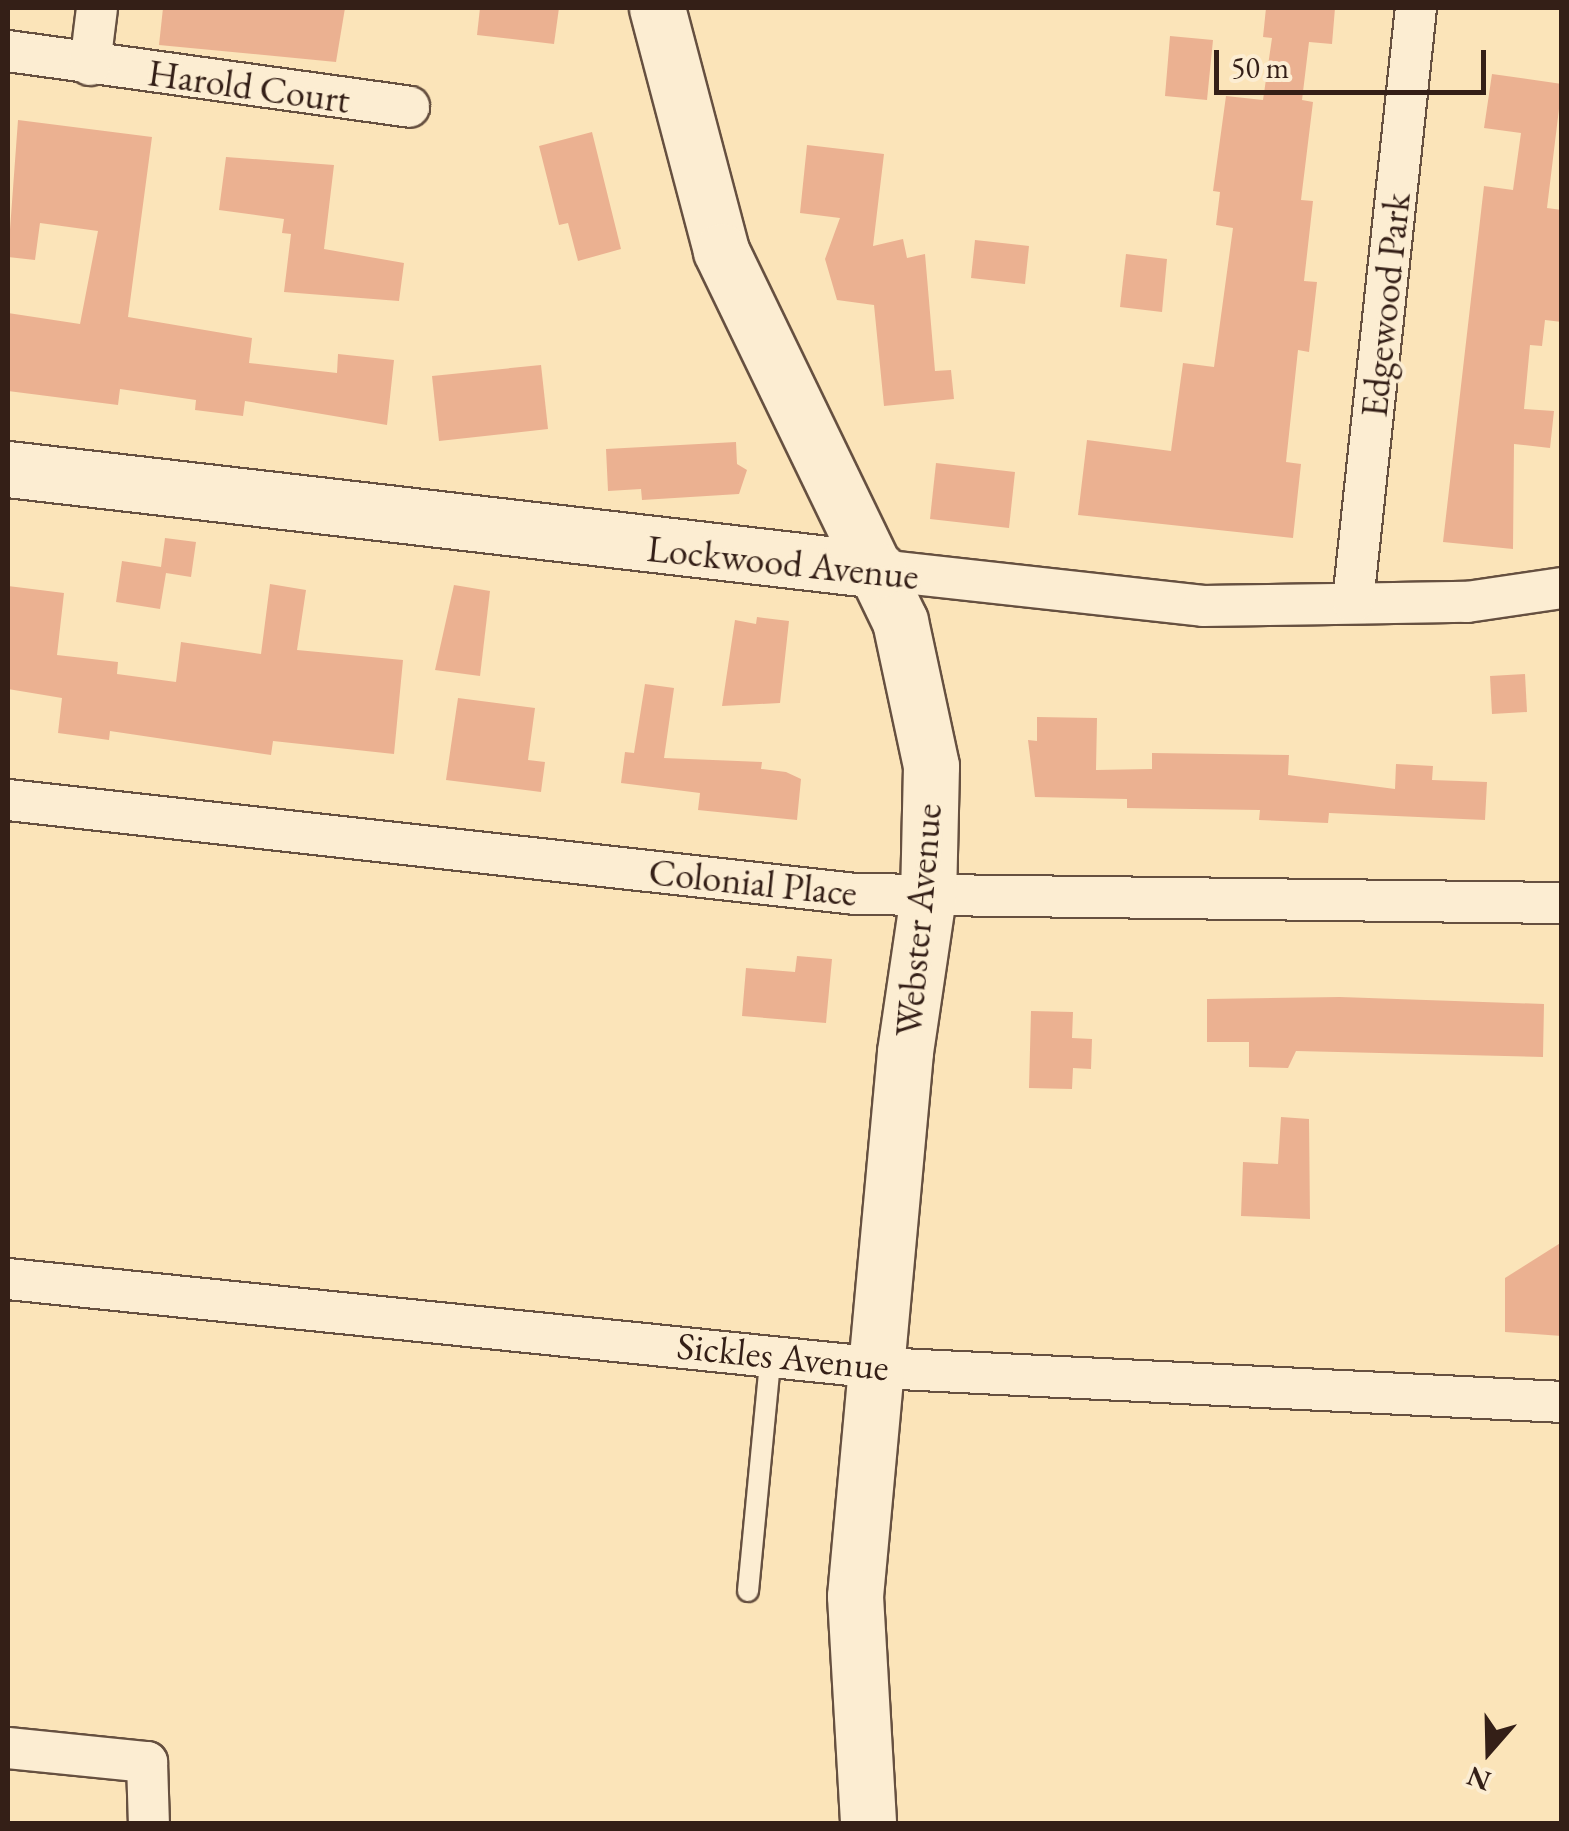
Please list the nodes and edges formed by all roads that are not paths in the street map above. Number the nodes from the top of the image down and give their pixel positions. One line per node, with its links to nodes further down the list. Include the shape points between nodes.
1 (97, 8): 5 (street)
2 (657, 8): 8 (street, Webster Avenue, via 721,251)
3 (1416, 8): 10 (street, Edgewood Park)
4 (8, 51): 5 (street, Harold Court)
5 (90, 65): 6 (street, Harold Court)
6 (409, 108)
7 (8, 469): 8 (street, Lockwood Avenue)
8 (878, 570): 10 (street, Lockwood Avenue, via 1203,606); 12 (street, Webster Avenue, via 926,726)
9 (1562, 588): 10 (street, Lockwood Avenue, via 1467,602)
10 (1353, 602)
11 (8, 800): 12 (street, Colonial Place, via 854,894)
12 (928, 896): 13 (street, Colonial Place); 16 (street, Webster Avenue, via 905,1052)
13 (1562, 903)
14 (8, 1279): 15 (street, Sickles Avenue)
15 (771, 1354): 16 (street, Sickles Avenue); 18 (lane)
16 (880, 1368): 17 (street, Sickles Avenue); 21 (street, Webster Avenue, via 855,1596)
17 (1562, 1402)
18 (748, 1591)
19 (8, 1748): 20 (street, via 148,1762)
20 (149, 1824)
21 (868, 1824)

